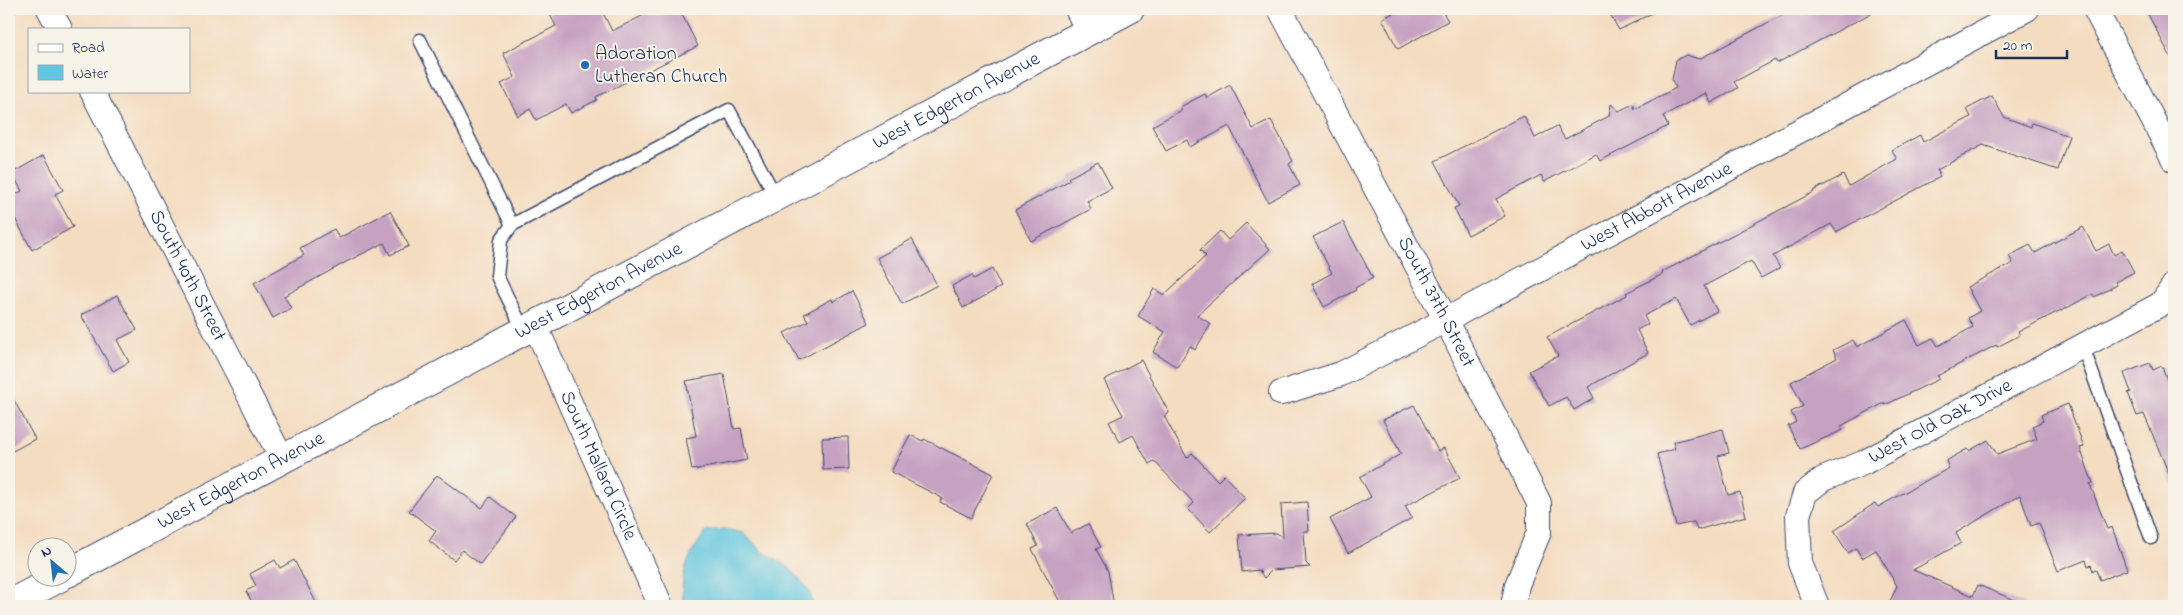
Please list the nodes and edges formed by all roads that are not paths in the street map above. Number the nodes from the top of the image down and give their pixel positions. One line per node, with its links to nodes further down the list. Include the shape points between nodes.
1 (49, 9): 7 (street)
2 (1130, 9): 6 (street, West Edgerton Avenue)
3 (1280, 9): 14 (street, South 37th Street)
4 (2027, 9): 14 (street, West Abbott Avenue)
5 (2095, 9): 10 (street)
6 (1083, 20): 11 (street, West Edgerton Avenue)
7 (59, 28)
8 (420, 40): 12 (lane)
9 (93, 92): 18 (street, South 40th Street)
10 (2174, 160)
11 (776, 197): 12 (lane, via 729,110); 15 (street, West Edgerton Avenue)
12 (512, 225): 15 (lane, via 501,240 497,276)
13 (2174, 285): 16 (street, West Old Oak Drive, via 2161,304)
14 (1446, 320): 17 (street, West Abbott Avenue, via 1341,374); 24 (street, South 37th Street, via 1540,503 1539,532 1517,585)
15 (529, 328): 18 (street, West Edgerton Avenue); 23 (street, South Mallard Circle)
16 (2083, 347): 19 (lane); 25 (street, West Old Oak Drive, via 1863,463 1823,479 1805,493 1798,516 1800,563)
17 (1281, 393)
18 (282, 459): 20 (street, West Edgerton Avenue)
19 (2151, 538)
20 (78, 568)
21 (40, 588): 22 (street)
22 (9, 604)
23 (661, 606)
24 (1513, 606)
25 (1817, 606)

